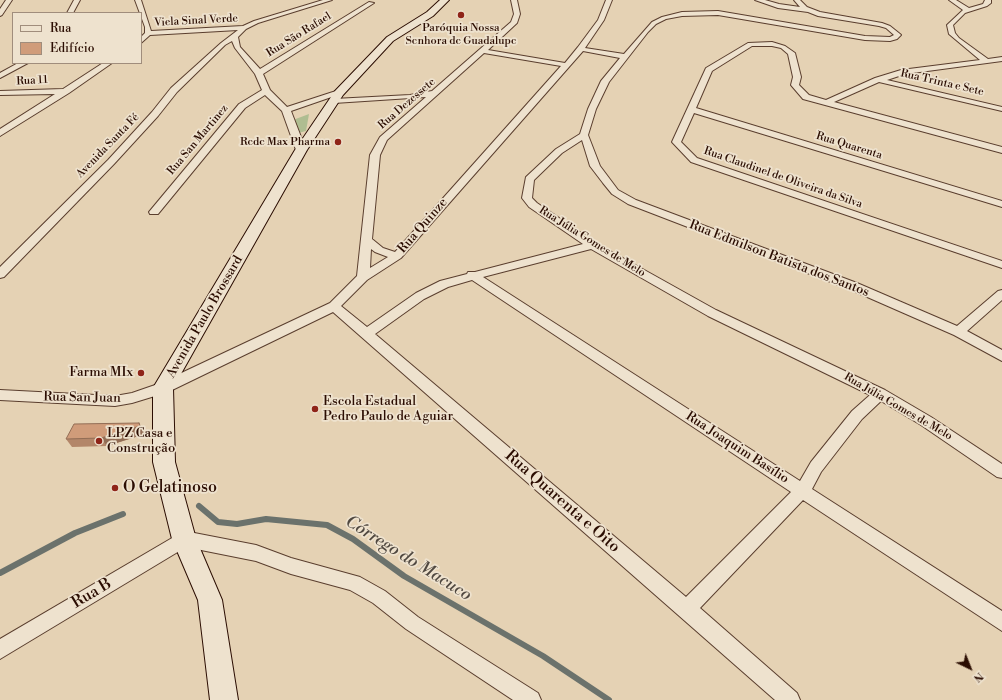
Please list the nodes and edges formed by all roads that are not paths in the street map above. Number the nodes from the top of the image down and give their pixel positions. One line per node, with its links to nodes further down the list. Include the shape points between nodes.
1 (9, 0): 13 (street)
2 (77, 0): 16 (street)
3 (138, 0): 19 (street)
4 (329, 0): 18 (street)
5 (445, 0): 37 (main road, Avenida Paulo Brossard, via 430,14 390,39)
6 (514, 0): 23 (street, Rua Dezessete, via 517,14 514,23)
7 (609, 0): 22 (street, Rua Quinze, via 601,20)
8 (758, 0): 14 (street, via 778,6)
9 (796, 0): 14 (street)
10 (952, 0): 15 (street)
11 (988, 0): 15 (street, via 985,5)
12 (371, 3): 30 (street, Rua São Rafael)
13 (3, 7): 17 (street)
14 (810, 10): 24 (street, via 830,17 880,24 898,35 890,39 865,38 734,15 682,14 672,15 654,23)
15 (968, 10): 26 (street, via 955,19 950,29 957,39)
16 (71, 12)
17 (0, 14)
18 (244, 28): 19 (street, Viela Sinal Verde); 20 (street, Avenida Santa Fé)
19 (148, 33): 21 (street)
20 (235, 36): 30 (street, via 237,48); 56 (street, Avenida Santa Fé, via 174,90 111,162)
21 (142, 40)
22 (581, 49): 24 (street); 29 (street, Rua Quinze)
23 (484, 51): 29 (street); 36 (street, Rua Dezessete)
24 (624, 56): 47 (street, via 605,81 592,108)
25 (1002, 59): 26 (street)
26 (987, 61): 32 (street, via 904,72)
27 (22, 64): 31 (street)
28 (106, 64): 33 (street)
29 (566, 65): 54 (street, Rua Quinze)
30 (259, 73): 34 (street)
31 (0, 76)
32 (878, 80): 39 (street); 42 (street, Rua Trinta e Sete)
33 (66, 91): 35 (street, Rua 11); 46 (street)
34 (266, 91): 45 (street); 51 (street, Rua San Martinez, via 242,106)
35 (0, 93)
36 (436, 93): 38 (street); 40 (street, Rua Dezessete)
37 (336, 97): 38 (street); 45 (street); 48 (main road, Avenida Paulo Brossard)
38 (410, 97): 40 (street)
39 (825, 103): 43 (street, Rua Claudinel de Oliveira da Silva, via 806,97 795,84 797,77 791,53 783,47 758,44 745,47 709,70); 49 (street, Rua Claudinel de Oliveira da Silva)
40 (425, 104): 52 (street, Rua Dezessete, via 383,139 375,155)
41 (1002, 104): 42 (street)
42 (992, 106): 44 (street, Rua Trinta e Sete)
43 (690, 109): 50 (street, Rua Quarenta); 55 (street, Rua Claudinel de Oliveira da Silva, via 676,142 694,160)
44 (1002, 109)
45 (286, 110): 48 (street)
46 (0, 133)
47 (584, 135): 53 (street, Rua Júlia Gomes de Melo, via 559,150 529,179 527,198 533,205); 61 (street, Rua Edmilson Batista dos Santos, via 595,166 602,176 615,192 632,202 853,286)
48 (301, 150): 64 (main road, Avenida Paulo Brossard)
49 (1002, 150)
50 (1002, 204)
51 (154, 212)
52 (366, 239): 54 (street, via 379,250); 58 (street, Rua Dezessete)
53 (592, 245): 57 (street); 65 (street, Rua Júlia Gomes de Melo, via 712,313)
54 (397, 256): 58 (street, Rua Quinze)
55 (1002, 265)
56 (0, 274)
57 (472, 275): 62 (street, via 444,284 420,296); 68 (street, Rua Joaquim Basílio)
58 (363, 278): 60 (street, Rua Quinze)
59 (1002, 294): 61 (street)
60 (334, 306): 62 (street, Rua Quarenta e Oito); 64 (street, Rua Quinze)
61 (958, 332): 63 (street, Rua Edmilson Batista dos Santos)
62 (367, 333): 70 (street, Rua Quarenta e Oito)
63 (1002, 356)
64 (163, 388): 66 (street, Rua San Juan, via 115,401); 69 (main road, Avenida Paulo Brossard, via 164,462)
65 (880, 394): 67 (street, Rua Júlia Gomes de Melo, via 926,421); 68 (street, via 857,415 816,467)
66 (0, 395)
67 (1002, 472)
68 (802, 491): 70 (street); 71 (street, Rua Joaquim Basílio)
69 (184, 539): 72 (street, Rua B); 73 (main road, Avenida Paulo Brossard, via 210,600); 74 (street, via 256,553 291,566 354,582)
70 (687, 609): 75 (street, Rua Quarenta e Oito)
71 (1002, 622)
72 (0, 650)
73 (224, 700)
74 (531, 700)
75 (790, 700)

